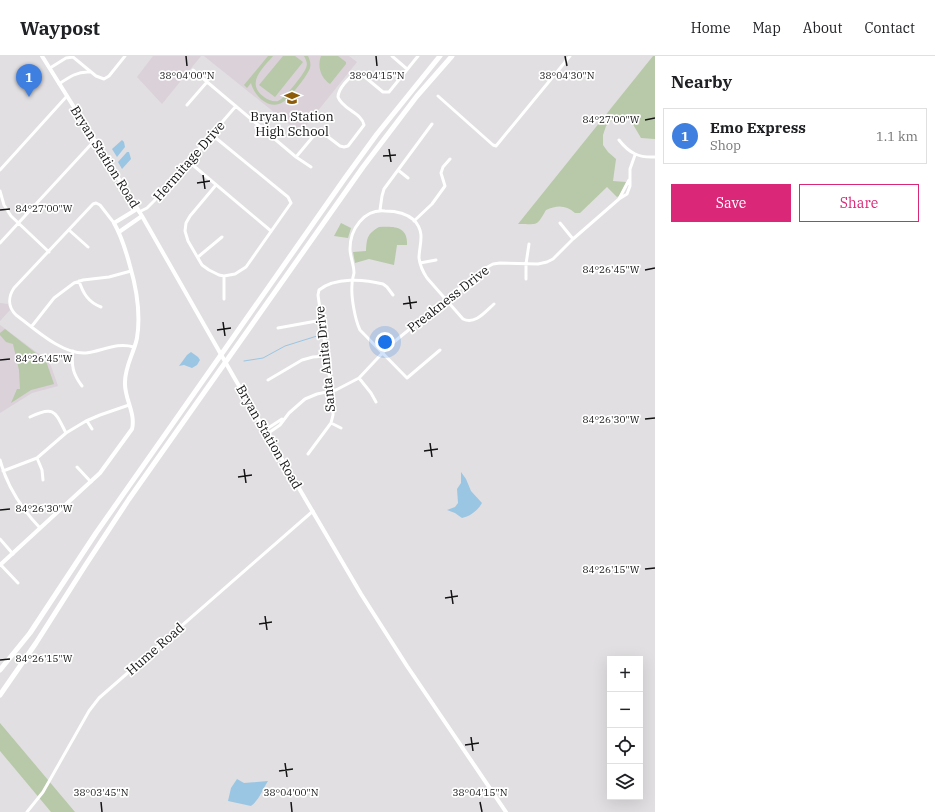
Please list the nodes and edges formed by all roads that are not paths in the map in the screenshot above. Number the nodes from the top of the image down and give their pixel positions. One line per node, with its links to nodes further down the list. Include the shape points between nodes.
1 (42, 56): 8 (main road, Bryan Station Road)
2 (125, 56): 11 (street, via 106,78 99,78)
3 (392, 56): 10 (street)
4 (418, 56): 10 (street)
5 (440, 56): 98 (highway, via 345,178 96,533 30,634)
6 (452, 56): 99 (highway, via 363,168 129,499)
7 (570, 56): 15 (street, via 496,146)
8 (50, 68): 11 (street, via 71,57); 13 (main road, Bryan Station Road)
9 (193, 70): 12 (street)
10 (407, 70): 23 (street, via 391,91 387,92 383,92 360,73 354,73 338,97 340,102 362,120 364,126 348,146 344,147 323,133 316,133)
11 (91, 72): 13 (street, via 75,74)
12 (207, 82): 16 (street); 17 (street)
13 (59, 84): 14 (main road, Bryan Station Road)
14 (67, 96): 20 (main road, Bryan Station Road); 28 (street)
15 (438, 96)
16 (187, 105)
17 (236, 106): 19 (street, Hermitage Drive); 23 (street)
18 (432, 124): 29 (street)
19 (212, 134): 26 (street, Hermitage Drive); 42 (street, via 289,199 291,204)
20 (95, 140): 36 (main road, Bryan Station Road); 40 (street)
21 (619, 140): 22 (street)
22 (635, 155): 24 (street); 31 (street, Preakness Drive)
23 (296, 157): 27 (street)
24 (655, 157)
25 (450, 159): 37 (street, via 441,174 445,186 432,204)
26 (188, 161): 32 (street); 36 (street, Hermitage Drive, via 154,202)
27 (311, 167)
28 (0, 170)
29 (398, 170): 30 (street); 35 (street, via 384,189)
30 (408, 178)
31 (629, 180): 34 (street, Preakness Drive); 34 (street, Preakness Drive, via 628,194)
32 (216, 184): 42 (street); 50 (street, via 185,225 185,236)
33 (0, 191): 40 (street, via 6,209)
34 (619, 199): 45 (street, Preakness Drive)
35 (380, 210): 37 (street, via 400,213); 58 (street, via 363,218 353,232 350,247)
36 (139, 212): 38 (main road); 43 (main road); 83 (main road, Bryan Station Road)
37 (414, 221): 52 (street, via 420,231)
38 (114, 223): 41 (street, via 96,203); 43 (main road)
39 (560, 223): 45 (street)
40 (18, 224): 46 (street); 49 (street)
41 (69, 230): 48 (street); 49 (street)
42 (271, 231): 55 (street, via 246,267 235,274)
43 (119, 232): 54 (main road)
44 (222, 237): 50 (street)
45 (573, 239): 53 (street, Preakness Drive, via 550,260)
46 (0, 243)
47 (530, 244): 53 (street)
48 (88, 246)
49 (48, 252): 65 (street, via 11,294 12,310)
50 (198, 257): 55 (street, via 202,265)
51 (436, 260): 52 (street)
52 (420, 263): 61 (street, via 422,271)
53 (526, 264): 56 (street); 61 (street, Preakness Drive, via 500,263 487,267)
54 (132, 271): 57 (street); 67 (main road, via 139,308)
55 (224, 276): 60 (street)
56 (526, 278)
57 (79, 281): 63 (street, via 87,298); 65 (street, via 54,298)
58 (352, 281): 59 (street, Santa Anita Drive, via 383,284); 64 (street, Santa Anita Drive, via 338,281 319,290); 70 (street, via 357,325)
59 (393, 295)
60 (224, 299)
61 (445, 299): 62 (street, via 460,317 469,321 475,320); 70 (street, Preakness Drive)
62 (494, 304)
63 (101, 307)
64 (322, 320): 66 (street); 71 (street, Santa Anita Drive)
65 (32, 326): 69 (street, via 59,346)
66 (278, 328)
67 (134, 347): 69 (street, via 119,345 88,352); 77 (main road, via 125,377)
68 (440, 350): 70 (street, via 407,378)
69 (72, 351): 74 (street, via 72,369)
70 (382, 354): 72 (street, Preakness Drive)
71 (326, 356): 73 (street, via 302,360); 75 (street, Santa Anita Drive)
72 (359, 378): 75 (street, Preakness Drive, via 345,387); 76 (street)
73 (268, 380)
74 (82, 386)
75 (331, 391): 80 (street, Santa Anita Drive); 83 (street, Preakness Drive, via 305,399)
76 (376, 402)
77 (129, 405): 79 (street); 91 (main road, via 132,429)
78 (30, 417): 84 (street, via 45,410 52,411)
79 (87, 420): 82 (street); 84 (street)
80 (331, 423): 81 (street); 85 (street, Santa Anita Drive)
81 (341, 428)
82 (92, 429)
83 (266, 432): 92 (main road, Bryan Station Road)
84 (66, 433): 86 (street)
85 (308, 454)
86 (37, 458): 89 (street); 90 (street)
87 (0, 460): 89 (street)
88 (77, 467): 91 (street)
89 (3, 471): 93 (street, via 18,503)
90 (43, 480)
91 (91, 482): 93 (main road)
92 (312, 511): 100 (street, Hume Road, via 94,703 46,788); 101 (main road, Bryan Station Road, via 379,621)
93 (40, 528): 95 (main road)
94 (0, 539): 95 (street)
95 (13, 554): 96 (main road)
96 (0, 565): 97 (street)
97 (18, 583)
98 (0, 670)
99 (0, 695)
100 (27, 812)
101 (506, 812)

